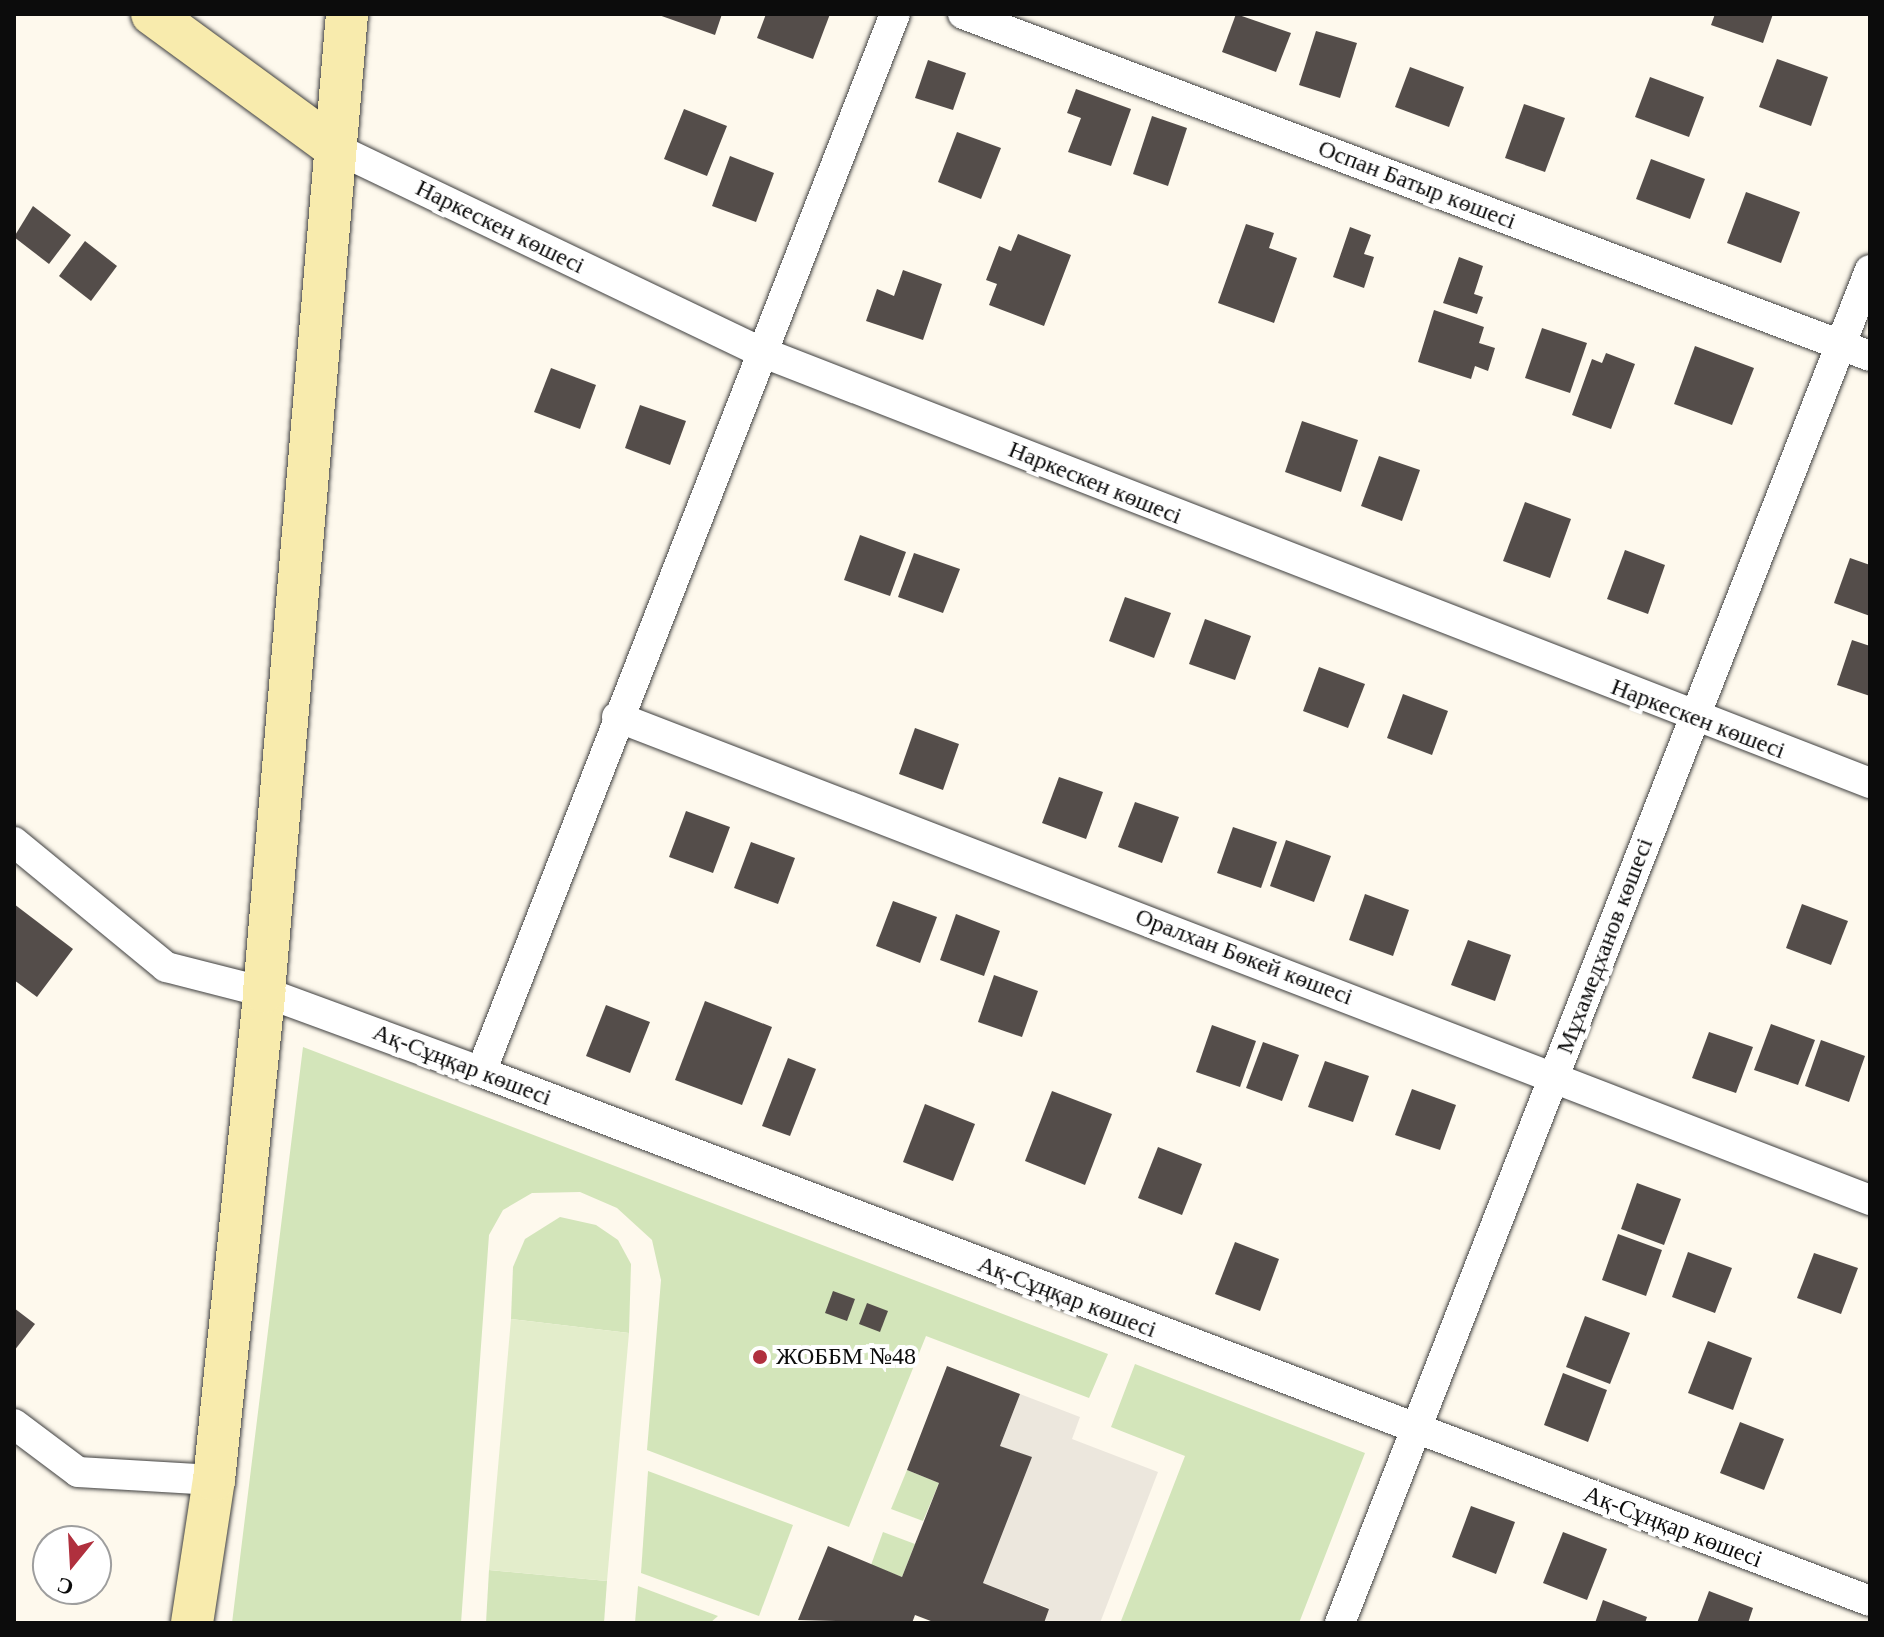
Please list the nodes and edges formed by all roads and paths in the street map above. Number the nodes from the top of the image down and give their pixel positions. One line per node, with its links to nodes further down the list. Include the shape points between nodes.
1 (152, 14): 5 (main road)
2 (347, 14): 5 (main road)
3 (895, 14): 8 (street)
4 (963, 14): 7 (street, Оспан Батыр көшесі)
5 (335, 148): 8 (street, Наркескен көшесі); 14 (main road)
6 (1870, 270): 7 (street, Мұхамедханов көшесі)
7 (1841, 345): 9 (street, Оспан Батыр көшесі); 11 (street, Мұхамедханов көшесі)
8 (759, 351): 10 (street); 11 (street, Наркескен көшесі)
9 (1870, 356)
10 (617, 717): 15 (street); 16 (street, Оралхан Бөкей көшесі)
11 (1692, 718): 12 (street, Наркескен көшесі); 16 (street, Мұхамедханов көшесі)
12 (1870, 783)
13 (14, 842): 14 (street, Ақ-Сұңқар көшесі, via 166,967)
14 (264, 992): 15 (street, Ақ-Сұңқар көшесі); 20 (main road)
15 (481, 1072): 19 (street, Ақ-Сұңқар көшесі)
16 (1555, 1076): 17 (street, Оралхан Бөкей көшесі); 19 (street, Мұхамедханов көшесі)
17 (1870, 1200)
18 (14, 1424): 20 (street, via 78,1472)
19 (1416, 1431): 21 (street, Ақ-Сұңқар көшесі); 23 (street, Мұхамедханов көшесі)
20 (214, 1480): 22 (main road)
21 (1870, 1601)
22 (192, 1623)
23 (1340, 1623)

